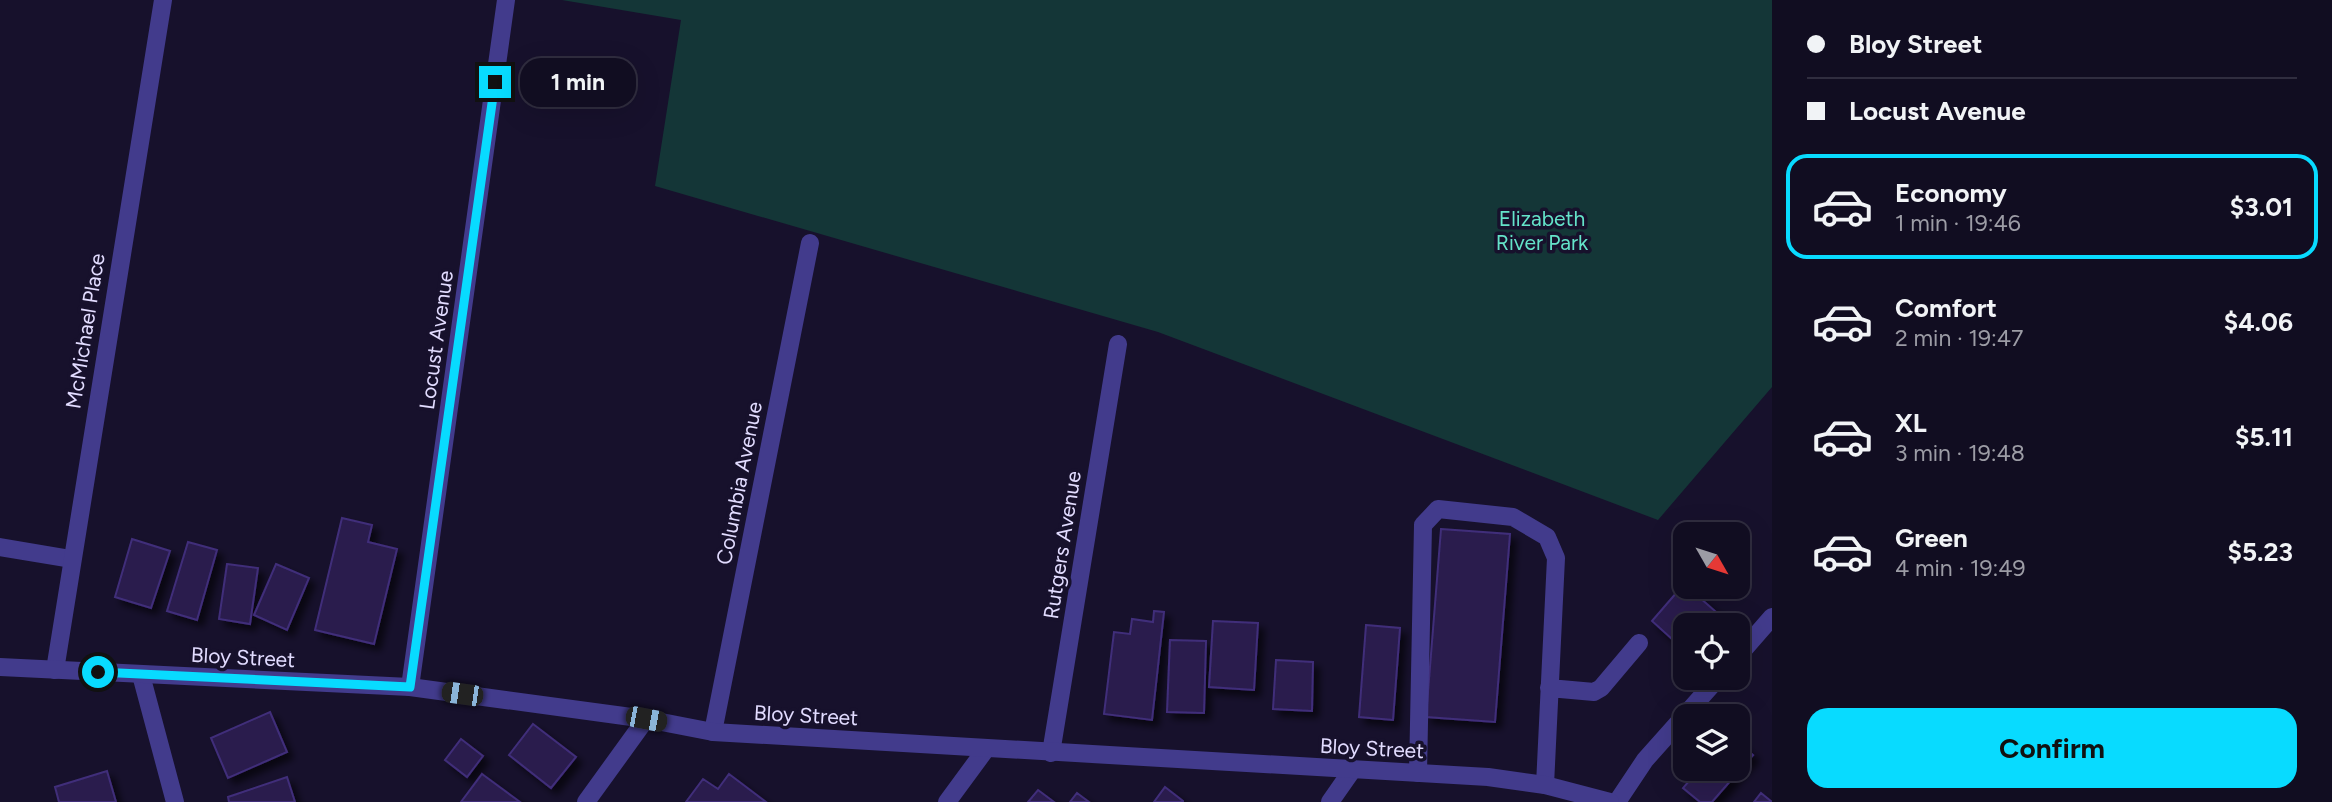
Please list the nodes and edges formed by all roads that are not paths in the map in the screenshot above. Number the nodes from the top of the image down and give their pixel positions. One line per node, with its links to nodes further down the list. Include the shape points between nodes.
1 (163, 0): 6 (street, McMichael Place)
2 (506, 0): 13 (street, Locust Avenue)
3 (810, 243): 17 (street, Columbia Avenue)
4 (1118, 344): 19 (street, Rutgers Avenue)
5 (0, 547): 6 (street)
6 (71, 559): 11 (street, McMichael Place)
7 (1772, 617): 8 (street)
8 (1750, 642)
9 (1639, 643): 14 (street, via 1594,692)
10 (0, 667): 11 (street, Bloy Street)
11 (55, 670): 12 (street, Bloy Street)
12 (141, 675): 13 (street, Bloy Street); 23 (street)
13 (410, 687): 16 (street, Bloy Street)
14 (1549, 688): 21 (street, via 1556,558 1547,537 1513,517 1438,509 1423,525); 22 (street)
15 (1707, 690): 28 (street, via 1645,760)
16 (646, 719): 17 (street, Bloy Street); 24 (street)
17 (713, 732): 18 (street, Bloy Street)
18 (986, 749): 19 (street, Bloy Street); 25 (street)
19 (1051, 753): 20 (street, Bloy Street)
20 (1353, 769): 21 (street, Bloy Street); 26 (street)
21 (1418, 773): 22 (street, Bloy Street)
22 (1545, 785): 27 (street, Bloy Street)
23 (175, 802)
24 (586, 802)
25 (947, 802)
26 (1330, 802)
27 (1610, 802)
28 (1617, 802)

